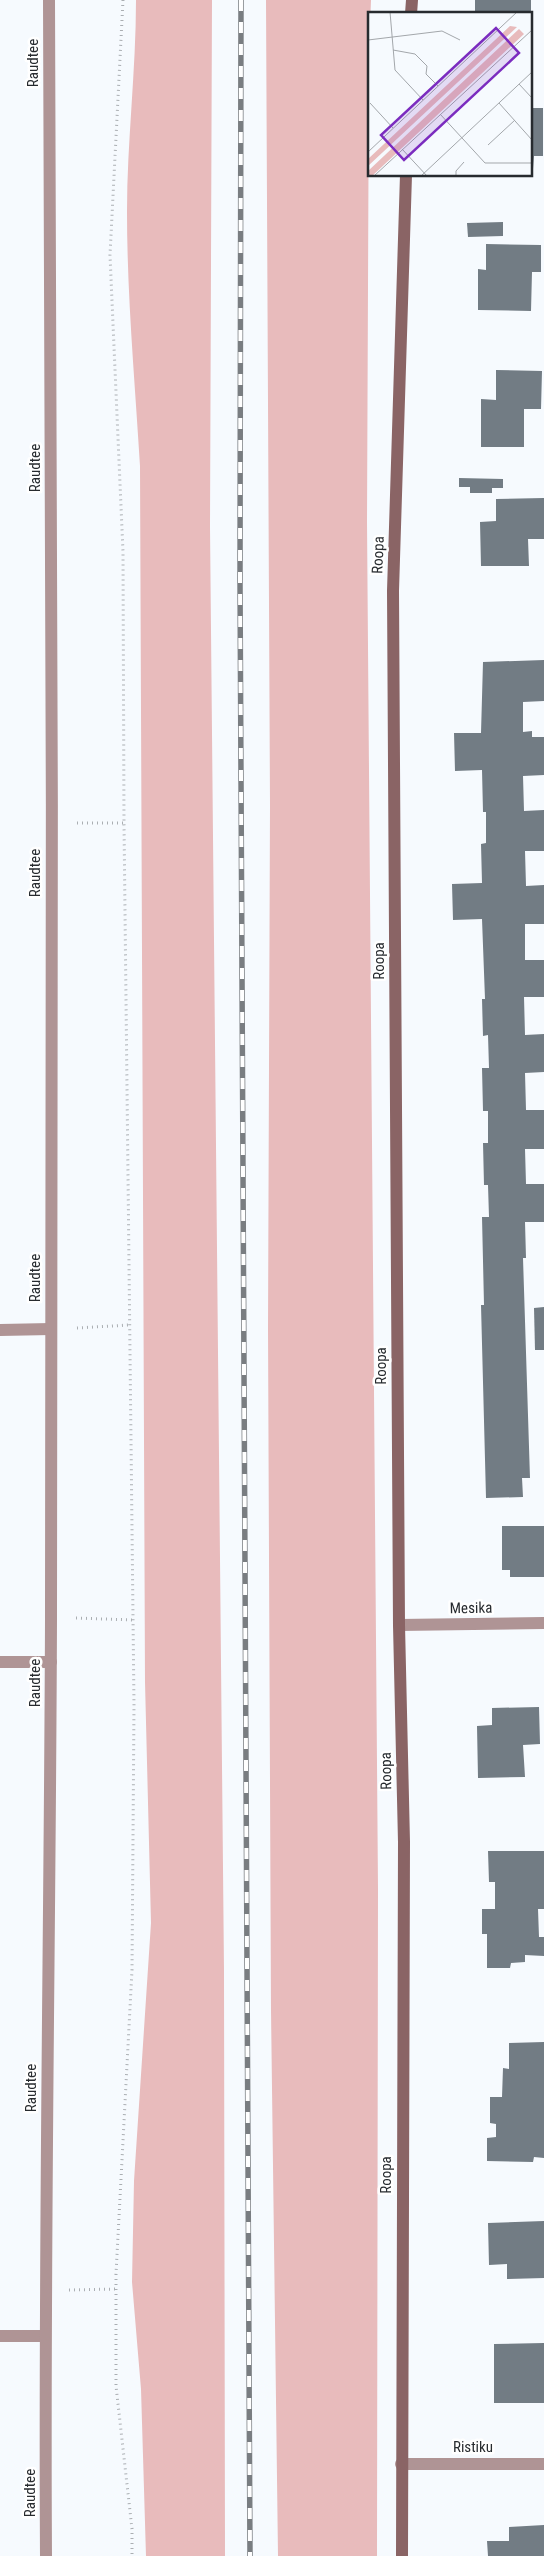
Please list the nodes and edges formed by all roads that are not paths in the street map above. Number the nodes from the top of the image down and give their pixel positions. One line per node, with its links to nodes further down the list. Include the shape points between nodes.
1 (49, 0): 4 (street, Raudtee)
2 (406, 176): 6 (street, Roopa, via 393,591)
3 (0, 1330): 4 (street)
4 (51, 1330): 8 (street, Raudtee)
5 (544, 1623): 6 (street, Mesika)
6 (399, 1625): 11 (street, Roopa, via 404,1842)
7 (0, 1662): 8 (street)
8 (51, 1662): 10 (street, Raudtee)
9 (0, 2336): 10 (street)
10 (45, 2336): 13 (street, Raudtee)
11 (401, 2464): 12 (street, Ristiku); 14 (street, Roopa)
12 (544, 2464)
13 (46, 2556)
14 (402, 2556)

